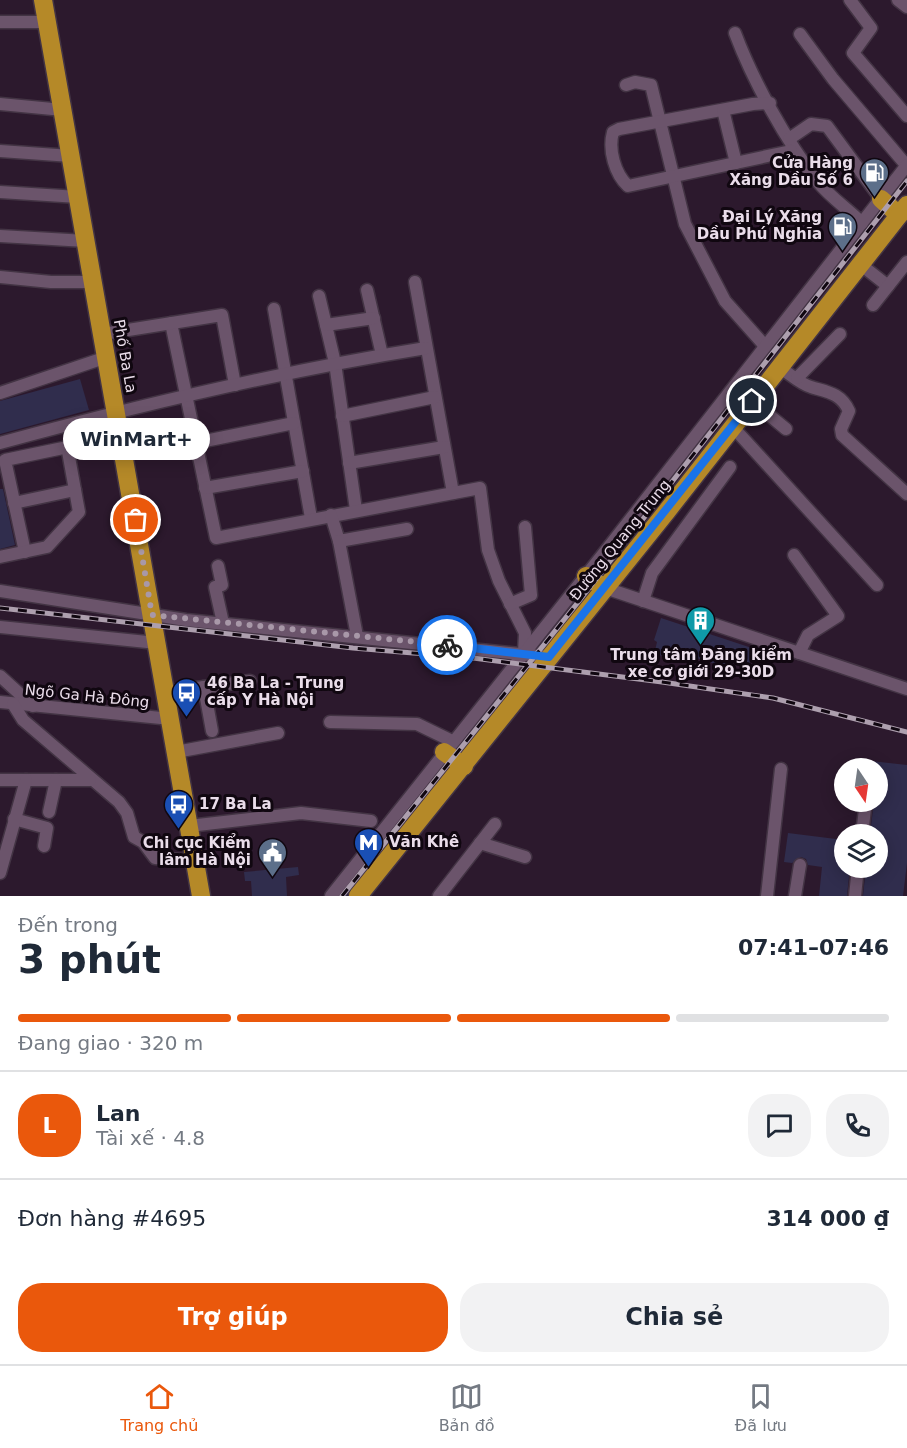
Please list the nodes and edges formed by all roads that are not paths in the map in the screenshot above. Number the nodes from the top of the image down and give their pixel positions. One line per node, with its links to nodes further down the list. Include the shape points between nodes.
1 (44, 0): 6 (highway, Phố Ba La)
2 (850, 0): 14 (street, via 871,28 854,53)
3 (898, 0): 4 (street)
4 (907, 8)
5 (0, 21): 6 (street)
6 (47, 22): 12 (highway, Phố Ba La)
7 (735, 33): 11 (street, via 751,75)
8 (800, 34): 20 (street)
9 (626, 85): 15 (street, via 651,85)
10 (0, 104): 12 (street)
11 (770, 104): 13 (street); 16 (street)
12 (63, 110): 18 (highway, Phố Ba La)
13 (723, 110): 15 (street); 19 (street)
14 (907, 116)
15 (660, 122): 21 (street); 21 (street, via 613,132 616,171 628,186)
16 (790, 145): 19 (street); 24 (street, via 811,124 827,126); 26 (street, via 819,184)
17 (0, 151): 18 (street)
18 (71, 156): 23 (highway, Phố Ba La)
19 (736, 163): 21 (street)
20 (907, 166): 24 (street)
21 (672, 176): 44 (street, via 686,224 724,301)
22 (0, 192): 23 (street)
23 (78, 196): 28 (highway, Phố Ba La)
24 (881, 199): 25 (highway); 26 (street)
25 (903, 210): 30 (highway, Đường Quang Trung)
26 (862, 223): 44 (street)
27 (0, 236): 28 (street)
28 (86, 241): 32 (highway, Phố Ba La)
29 (907, 262): 34 (street)
30 (860, 264): 34 (street); 49 (highway, Đường Quang Trung)
31 (0, 277): 32 (street)
32 (94, 282): 42 (highway, Phố Ba La)
33 (415, 282): 45 (street)
34 (888, 286): 37 (street)
35 (367, 290): 39 (street)
36 (319, 296): 41 (street)
37 (873, 305)
38 (274, 309): 50 (street)
39 (374, 318): 41 (street); 46 (street)
40 (171, 323): 42 (street); 52 (street, via 222,315); 54 (street)
41 (326, 325): 48 (street)
42 (103, 334): 47 (highway, Phố Ba La)
43 (840, 334): 51 (street)
44 (765, 346): 85 (street)
45 (426, 348): 46 (street); 55 (street)
46 (382, 355): 48 (street)
47 (107, 357): 53 (street); 57 (highway, Phố Ba La)
48 (335, 363): 50 (street); 58 (street)
49 (779, 367): 51 (street); 56 (highway, Đường Quang Trung)
50 (286, 374): 52 (street); 59 (street)
51 (797, 378): 73 (street, via 831,392 847,407 842,435)
52 (235, 385): 54 (street)
53 (0, 393)
54 (184, 396): 57 (street); 64 (street)
55 (435, 397): 58 (street); 66 (street)
56 (752, 401): 60 (highway, Đường Quang Trung); 61 (street)
57 (117, 411): 62 (highway, Phố Ba La); 63 (street)
58 (342, 416): 67 (street)
59 (294, 423): 64 (street); 69 (street)
60 (732, 426): 86 (street); 87 (highway, Đường Quang Trung)
61 (786, 429)
62 (121, 436): 65 (street); 91 (highway, Phố Ba La)
63 (0, 443)
64 (195, 443): 70 (street)
65 (67, 446): 71 (street); 74 (street, via 6,459)
66 (444, 447): 67 (street); 72 (street)
67 (349, 464): 75 (street)
68 (730, 467): 89 (street, via 652,573)
69 (303, 471): 70 (street); 77 (street)
70 (205, 488): 77 (street, via 216,538)
71 (75, 490): 74 (street); 81 (street, via 79,513 47,547)
72 (453, 493): 75 (street); 90 (street, via 480,488 488,550)
73 (907, 494)
74 (14, 503): 81 (street)
75 (356, 510): 76 (street)
76 (331, 515): 77 (street); 80 (street)
77 (311, 518)
78 (525, 527): 90 (street, via 531,595)
79 (407, 529): 80 (street)
80 (339, 541): 94 (street)
81 (25, 552): 83 (street)
82 (794, 555): 97 (street, via 838,616 808,635)
83 (0, 557)
84 (218, 566): 92 (street, via 222,585 215,587)
85 (586, 576): 87 (highway); 96 (street)
86 (877, 585)
87 (605, 588): 89 (street); 98 (highway, Đường Quang Trung)
88 (0, 591): 91 (street)
89 (643, 601): 97 (street)
90 (510, 604): 96 (street, via 525,633)
91 (152, 615): 92 (street); 95 (highway, Phố Ba La)
92 (223, 623): 94 (street)
93 (0, 627): 95 (street)
94 (357, 636): 96 (street)
95 (157, 643): 103 (highway, Phố Ba La)
96 (524, 652): 98 (street); 111 (street)
97 (799, 653): 102 (street)
98 (549, 657): 113 (highway, Đường Quang Trung)
99 (0, 676): 106 (street)
100 (250, 681): 101 (street)
101 (204, 687): 103 (street); 109 (street)
102 (907, 689)
103 (166, 692): 107 (highway, Phố Ba La)
104 (0, 702): 105 (street, Ngõ Ga Hà Đông)
105 (13, 704): 106 (street, Ngõ Ga Hà Đông); 118 (street, via 23,720)
106 (33, 706): 107 (street, Ngõ Ga Hà Đông)
107 (171, 719): 112 (highway, Phố Ba La)
108 (330, 722): 111 (street, via 417,724)
109 (212, 731)
110 (278, 733): 112 (street)
111 (448, 747): 113 (highway); 132 (street)
112 (176, 752): 123 (highway, Phố Ba La)
113 (464, 766): 133 (highway, Đường Quang Trung)
114 (781, 769): 135 (street)
115 (0, 780): 116 (street)
116 (26, 780): 117 (street); 120 (street)
117 (56, 780): 118 (street); 119 (street)
118 (90, 780): 127 (street, via 119,802 127,813 134,837 155,858)
119 (49, 812)
120 (14, 819): 125 (street, via 47,828); 129 (street)
121 (371, 821): 123 (street, via 301,813)
122 (495, 824): 124 (street)
123 (189, 826): 127 (highway, Phố Ba La)
124 (480, 843): 126 (street); 134 (street)
125 (44, 846)
126 (525, 857)
127 (195, 861): 131 (highway, Phố Ba La)
128 (800, 865): 136 (street)
129 (0, 873)
130 (857, 878): 137 (street)
131 (201, 896)
132 (331, 896)
133 (358, 896)
134 (439, 896)
135 (767, 896)
136 (795, 896)
137 (855, 896)

